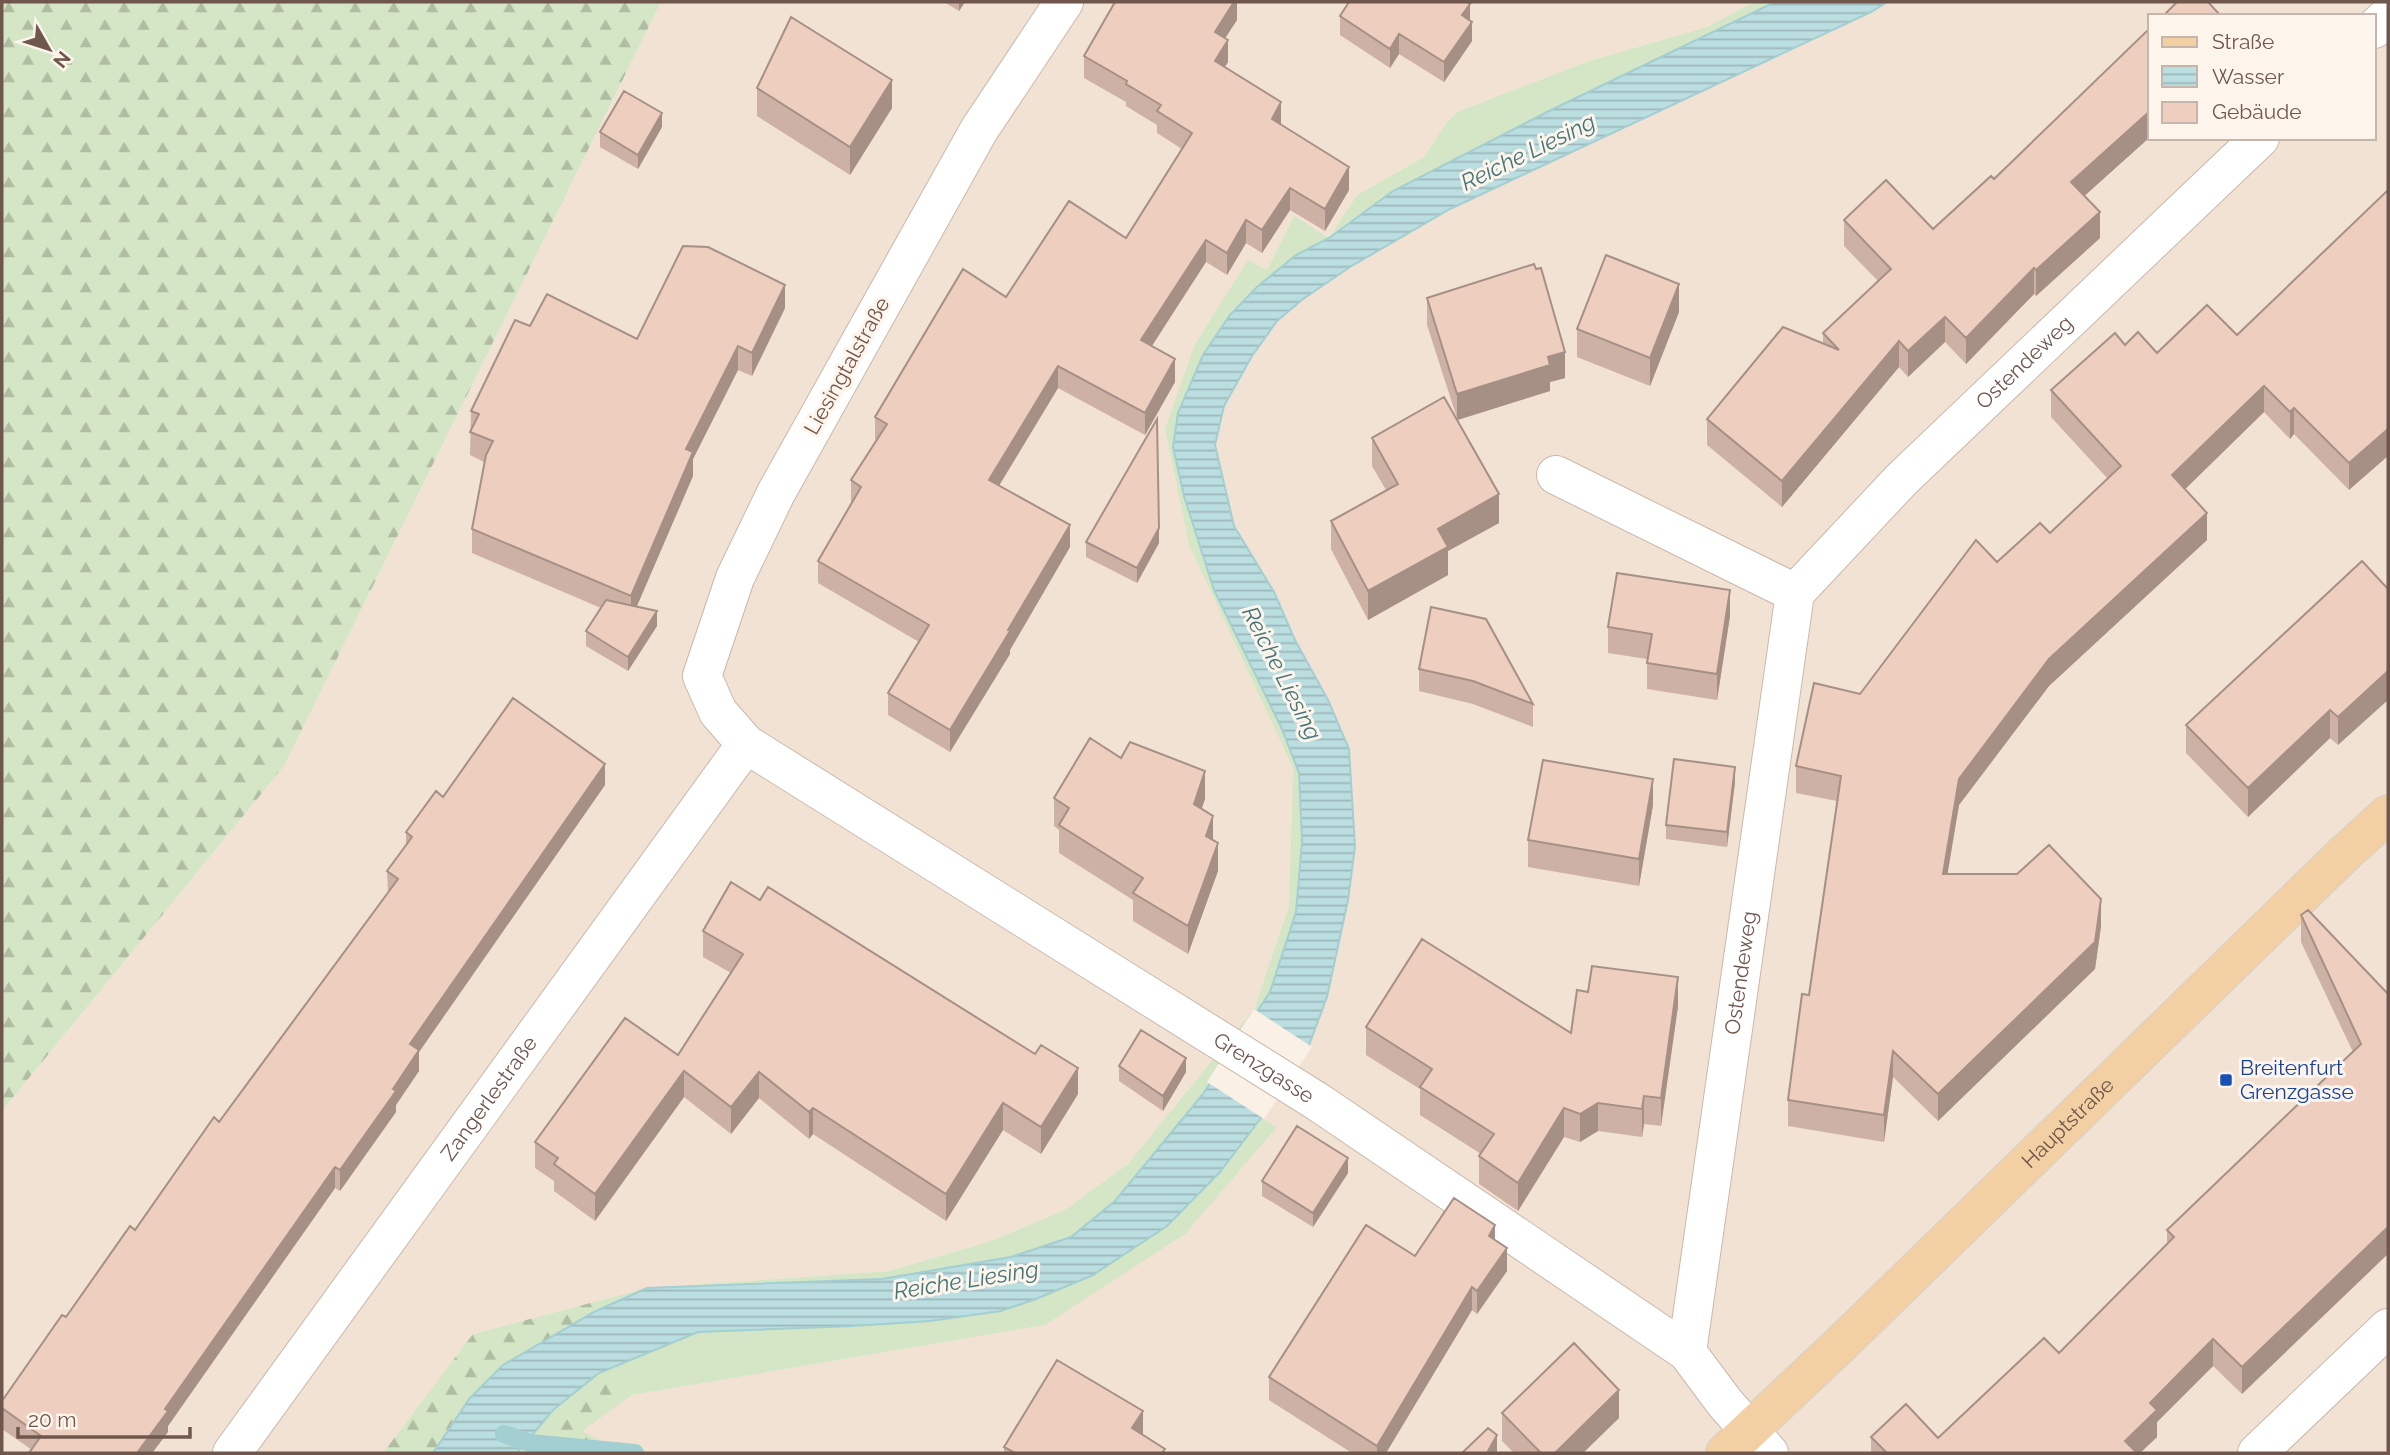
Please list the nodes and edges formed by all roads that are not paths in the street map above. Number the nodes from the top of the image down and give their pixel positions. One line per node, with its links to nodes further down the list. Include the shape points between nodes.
1 (1064, 2): 5 (street, Liesingtalstraße, via 979,130 776,493 735,578 702,676 718,712)
2 (2258, 140): 4 (street, Ostendeweg, via 1901,480)
3 (1556, 475): 4 (street)
4 (1795, 593): 8 (street, Ostendeweg)
5 (746, 744): 8 (street, Grenzgasse, via 1318,1102); 10 (street, Zangerlestraße)
6 (2388, 814): 9 (main road, Hauptstraße)
7 (2388, 1328): 11 (street)
8 (1688, 1352): 9 (street, Grenzgasse)
9 (1748, 1446)
10 (232, 1453)
11 (2257, 1453)

